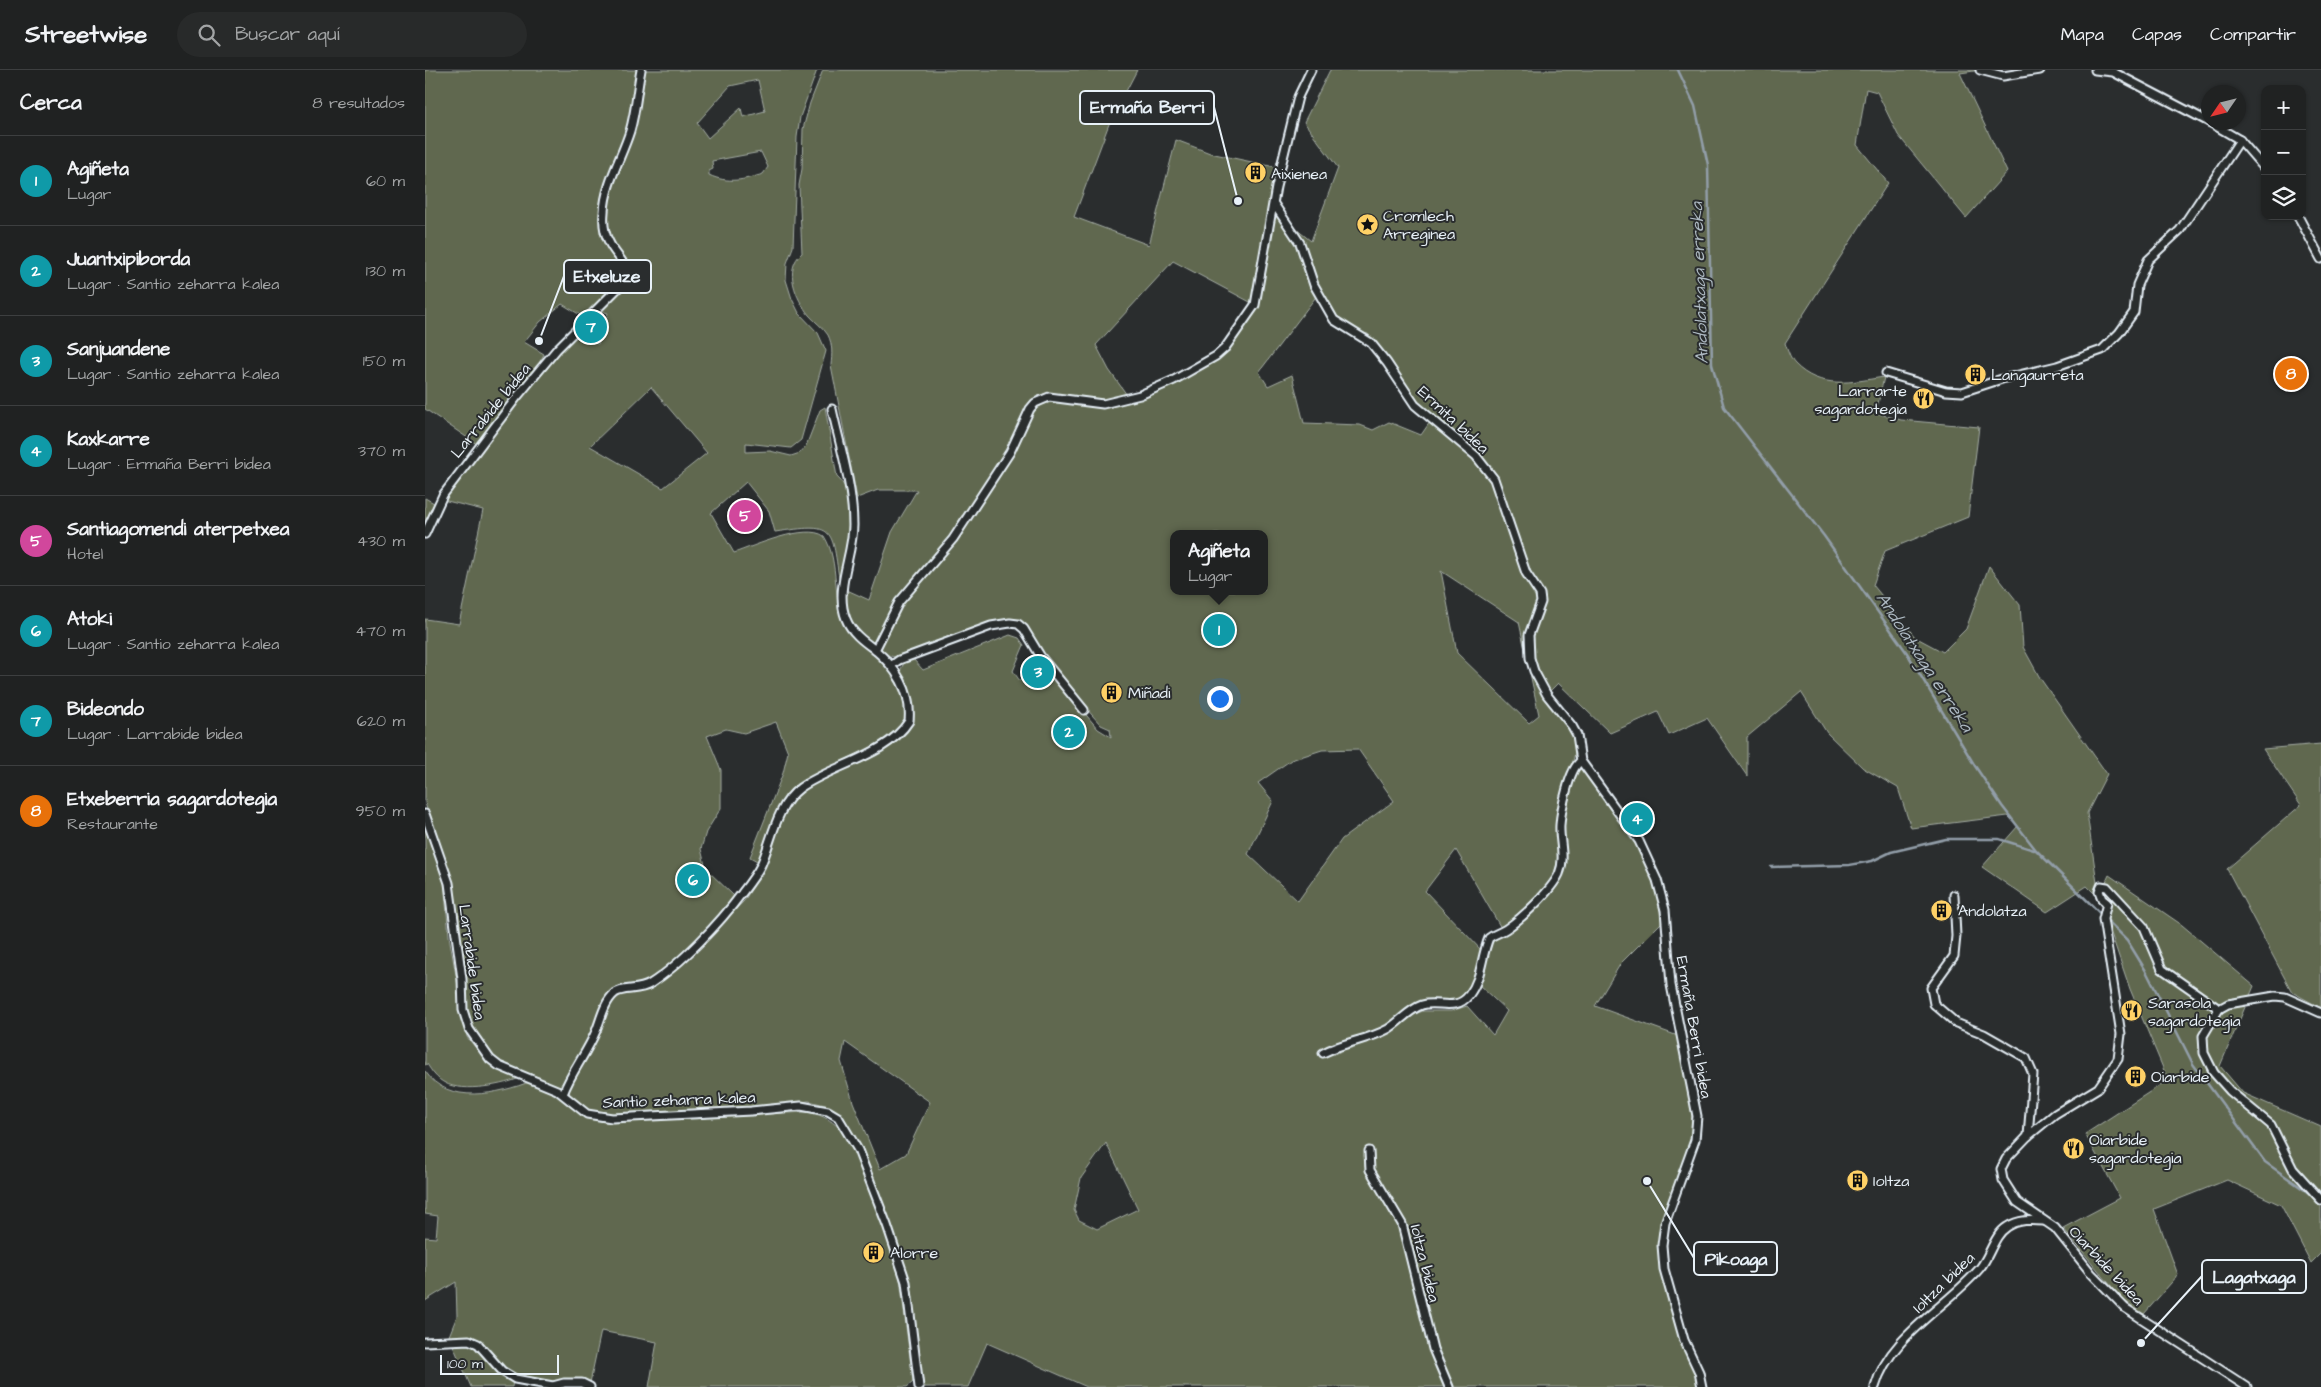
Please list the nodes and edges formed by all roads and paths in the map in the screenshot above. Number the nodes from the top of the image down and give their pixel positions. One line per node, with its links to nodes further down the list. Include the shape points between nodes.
1 (641, 70): 15 (street, Larrabide bidea, via 630,132 606,195 604,210 609,243 625,265 624,282 557,349 517,397 443,495)
2 (1311, 70): 10 (street, via 1298,97 1281,164)
3 (1980, 70): 4 (street, via 2003,76)
4 (2040, 70)
5 (2095, 70): 6 (street, via 2113,72)
6 (2201, 118)
7 (2223, 130): 8 (street)
8 (2240, 140): 9 (street); 13 (street, via 2180,230 2148,260 2137,285 2134,312 2119,334 2102,350 1962,392 1946,391)
9 (2261, 164)
10 (1275, 204): 16 (street, via 1255,304 1225,348 1174,380 1140,396 1103,404 1049,398 1035,403 1010,452 953,539 899,602); 19 (street, Ermita bidea, via 1300,243 1327,311 1341,326 1371,343 1415,405 1476,456 1493,479 1526,573 1540,594 1541,602 1529,635 1534,672 1577,735)
11 (2300, 220): 12 (street)
12 (2321, 259)
13 (1886, 373)
14 (833, 409): 16 (street, via 853,526 842,588 842,607 853,631)
15 (425, 534)
16 (875, 650): 17 (street)
17 (891, 665): 18 (street, via 991,626 1018,624); 25 (street, via 908,701 909,721 904,729 869,753 799,788 780,813 761,865 736,901 671,969 649,985 623,990 612,996)
18 (1084, 710)
19 (1581, 761): 24 (street, via 1574,769 1562,808 1560,834 1563,854 1559,874 1545,894 1505,930 1489,938 1478,977 1468,996 1450,1006 1424,1005 1383,1031); 34 (street, Ermaña Berri bidea, via 1639,841 1657,880 1665,910 1671,986 1697,1116 1695,1140 1665,1223 1662,1244 1670,1292 1686,1346 1699,1372)
20 (425, 814): 25 (street, Larrabide bidea, via 449,883 463,1010 469,1029 478,1045 499,1066)
21 (1954, 894): 26 (street, via 1954,956 1931,988 1934,1004 1957,1022 2026,1058 2033,1074)
22 (2219, 1009): 23 (street, via 2228,1004 2275,996 2296,1001); 26 (street, Oiarbide bidea, via 2162,969 2144,927 2107,887 2101,886 2099,890 2107,903 2103,919 2121,1034 2118,1059 2098,1088 2055,1114); 28 (street, via 2203,1036 2204,1054 2221,1082 2271,1125 2293,1169)
23 (2321, 1013)
24 (1323, 1053)
25 (563, 1094): 32 (street, Santio zeharra kalea, via 587,1114 612,1118 751,1112 801,1106 829,1110 838,1117 858,1150 906,1282)
26 (2027, 1136): 29 (street, Oiarbide bidea, via 2006,1159 2001,1169 2003,1180 2017,1202)
27 (1369, 1151): 33 (street, Ioltza bidea, via 1370,1170 1402,1224 1433,1349)
28 (2321, 1200)
29 (2045, 1221): 35 (street, Ioltza bidea, via 2023,1220 2002,1231 1989,1257 1971,1278 1905,1337 1883,1365); 36 (street, Oiarbide bidea, via 2055,1228 2091,1273 2125,1308)
30 (425, 1342): 31 (street, via 469,1340 478,1344 502,1371 515,1379 553,1386 581,1383)
31 (590, 1387)
32 (919, 1387)
33 (1449, 1387)
34 (1701, 1387)
35 (1875, 1387)
36 (2247, 1387)

